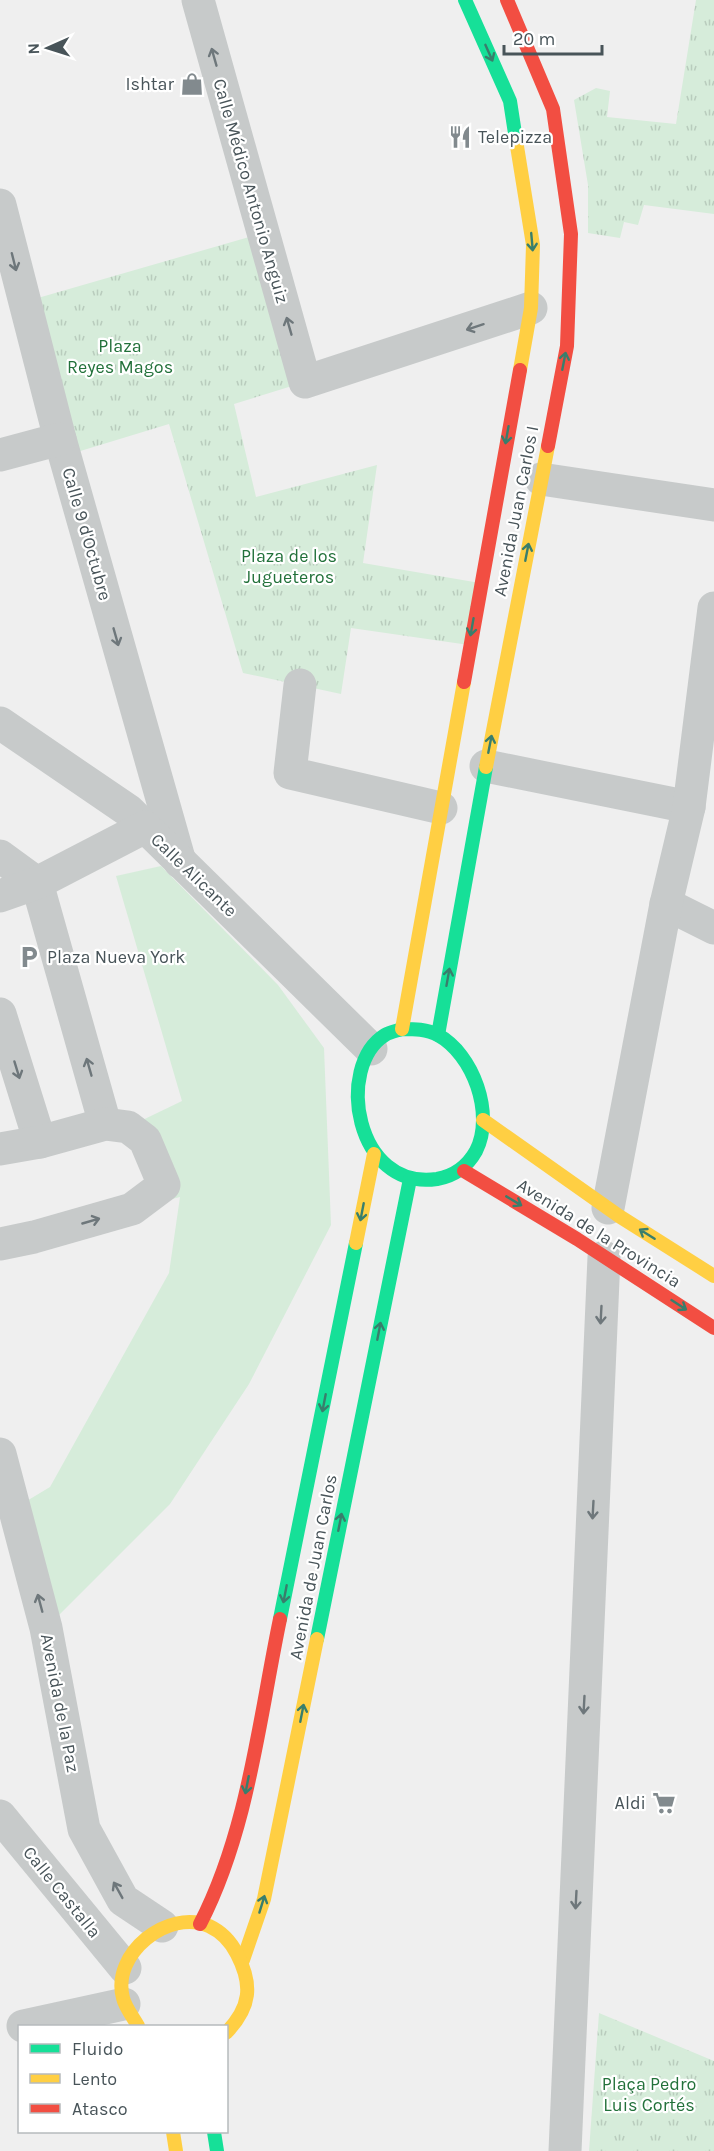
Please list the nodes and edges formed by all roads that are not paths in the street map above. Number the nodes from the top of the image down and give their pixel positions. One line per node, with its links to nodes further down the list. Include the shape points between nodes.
1 (198, 0): 5 (street, Calle Médico Antonio Anguiz, one-way to 1, via 305,382)
2 (465, 0): 5 (main road, Avenida Juan Carlos I, one-way to 5, via 510,101 533,245)
3 (507, 0): 8 (main road, Avenida Juan Carlos I, one-way to 3, via 567,346 571,234 553,109)
4 (0, 205): 6 (street, Calle 9 d'Octubre, one-way to 6)
5 (531, 308): 17 (main road, Avenida Juan Carlos I, one-way to 17)
6 (60, 439): 7 (street); 20 (street, Calle 9 d'Octubre, one-way to 20)
7 (0, 455)
8 (541, 479): 9 (street); 14 (main road, Avenida Juan Carlos I, one-way to 8)
9 (714, 505)
10 (714, 608): 15 (street)
11 (300, 685): 17 (street, via 290,773)
12 (0, 723): 18 (street, Calle Alicante, via 129,811)
13 (714, 730): 15 (street)
14 (486, 766): 16 (street); 27 (main road, Avenida Juan Carlos I, one-way to 14)
15 (695, 766): 16 (street)
16 (689, 807): 23 (street)
17 (441, 808): 26 (main road, Avenida Juan Carlos I)
18 (145, 827): 20 (street, Calle Alicante); 21 (street)
19 (0, 856): 21 (street)
20 (180, 862): 28 (street, Calle Alicante)
21 (37, 883): 22 (street); 30 (street, one-way to 21)
22 (0, 896)
23 (666, 904): 24 (street); 36 (street)
24 (714, 928)
25 (0, 1014): 31 (street, one-way to 31)
26 (402, 1029): 27 (main road); 28 (main road, via 385,1035)
27 (438, 1035): 29 (main road, via 454,1047 468,1067)
28 (371, 1049): 33 (main road, via 360,1075 359,1107)
29 (483, 1120): 34 (main road, via 478,1148); 36 (main road, Avenida de la Provincia)
30 (105, 1124): 31 (street); 37 (street, one-way to 30, via 132,1209 164,1185 145,1140 128,1127)
31 (40, 1142): 32 (street)
32 (0, 1149)
33 (374, 1155): 35 (main road); 43 (main road, Avenida de Juan Carlos, one-way to 43, via 242,1811 214,1895)
34 (464, 1171): 35 (main road, via 440,1180); 38 (main road, Avenida de la Provincia, one-way to 38)
35 (410, 1179): 45 (main road, Avenida de Juan Carlos, one-way to 35, via 264,1899)
36 (608, 1208): 39 (main road, Avenida de la Provincia, one-way to 36)
37 (0, 1244)
38 (604, 1257): 40 (main road, Avenida de la Provincia, one-way to 40); 56 (street, one-way to 56)
39 (714, 1276)
40 (714, 1328)
41 (0, 1454): 44 (street, Avenida de la Paz, one-way to 41, via 123,1900 84,1829 46,1628)
42 (0, 1816): 46 (street, Calle Castalla)
43 (200, 1924): 44 (main road); 45 (main road, via 219,1931 233,1943)
44 (162, 1926): 46 (main road, via 139,1943)
45 (243, 1960): 50 (main road, via 249,1979 248,1995 243,2011)
46 (124, 1968): 47 (main road)
47 (131, 2015): 48 (street)
48 (39, 2025)
49 (18, 2028): 51 (street)
50 (228, 2030)
51 (0, 2032)
52 (173, 2133): 54 (main road)
53 (214, 2133): 55 (main road)
54 (176, 2151)
55 (217, 2151)
56 (565, 2151)

